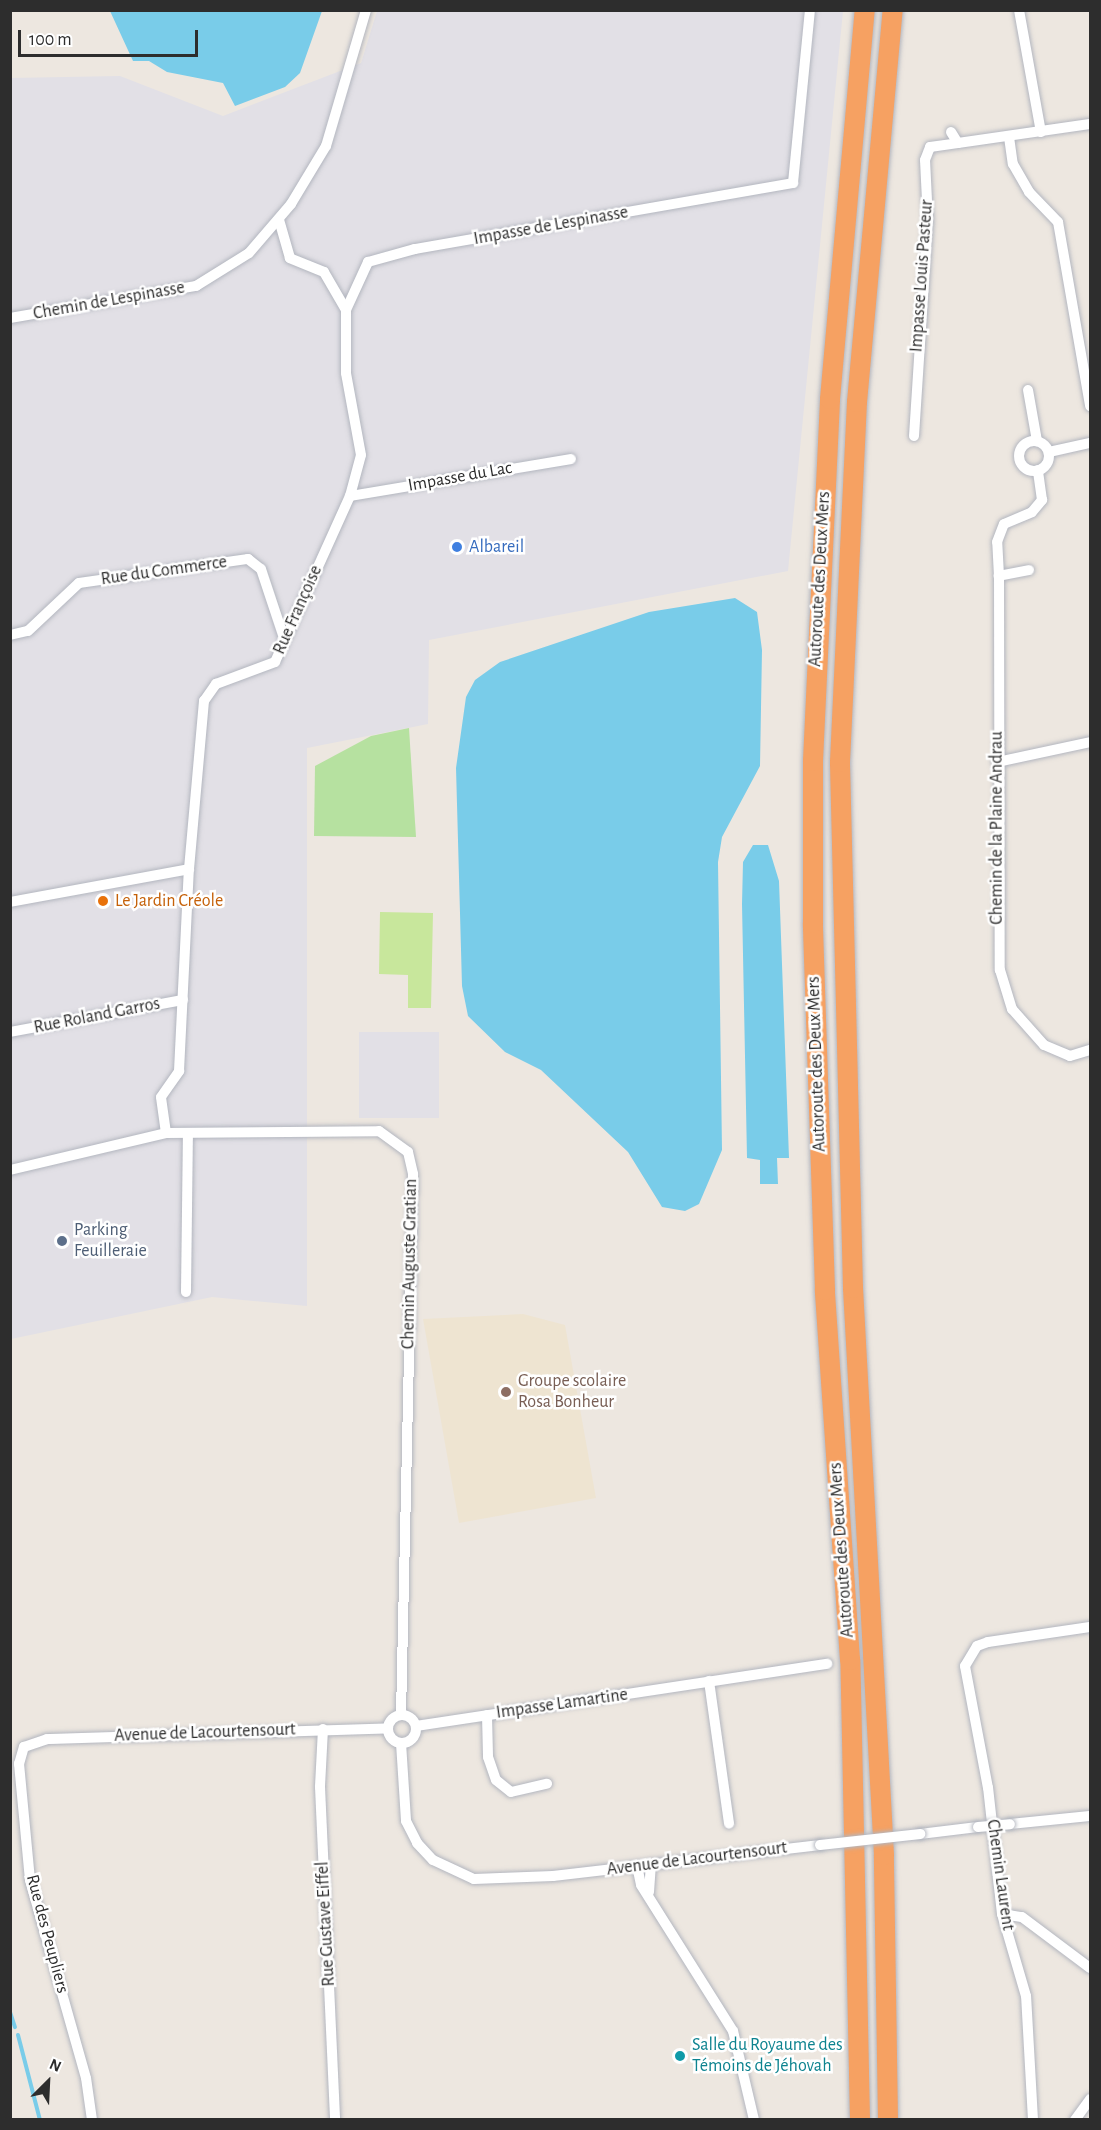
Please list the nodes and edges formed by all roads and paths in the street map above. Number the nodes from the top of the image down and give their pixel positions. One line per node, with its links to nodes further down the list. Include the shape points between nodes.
1 (366, 10): 11 (street, Chemin de Lespinasse, via 326,146)
2 (810, 10): 12 (street, Impasse de Lespinasse, via 796,177 787,186 415,249 368,262)
3 (865, 10): 60 (highway, Autoroute des Deux Mers, via 830,399 813,761 813,922 824,1266 849,1659)
4 (893, 10): 61 (highway, Autoroute des Deux Mers, via 857,402 840,762 851,1252 884,1844)
5 (1019, 10): 8 (street)
6 (1090, 124): 8 (street, Impasse Louis Pasteur)
7 (951, 132): 10 (street)
8 (1041, 132): 9 (street, Impasse Louis Pasteur)
9 (1009, 137): 10 (street, Impasse Louis Pasteur); 15 (street, via 1013,164 1029,192 1058,222)
10 (958, 142): 16 (street, Impasse Louis Pasteur, via 930,147 925,159 928,221)
11 (279, 220): 12 (street, via 290,258 324,272); 13 (street, Chemin de Lespinasse, via 249,253 196,286)
12 (346, 310): 22 (street, Rue Françoise, via 346,373 361,455)
13 (10, 318)
14 (1028, 390): 17 (street)
15 (1090, 406)
16 (914, 436)
17 (1037, 441): 19 (street); 21 (street, via 1020,449 1019,459 1030,470)
18 (1090, 443): 19 (street)
19 (1049, 452): 21 (street, via 1045,466)
20 (571, 459): 22 (street, Impasse du Lac)
21 (1038, 470): 24 (street, Chemin de la Plaine Andrau, via 1042,500 1032,512 1004,524 997,542)
22 (350, 496): 26 (street, Rue Françoise)
23 (1029, 570): 24 (street)
24 (999, 576): 28 (street, Chemin de la Plaine Andrau)
25 (10, 634): 26 (street, Rue du Commerce, via 28,631 79,583 248,559 261,569)
26 (284, 638): 29 (street, Rue Françoise, via 275,662 216,684 204,701)
27 (1090, 742): 28 (street)
28 (996, 762): 33 (street, Chemin de la Plaine Andrau, via 997,947 1003,984 1012,1009 1044,1045 1070,1056)
29 (189, 869): 30 (street); 31 (street, Rue Françoise)
30 (10, 902)
31 (183, 1000): 32 (street, Rue Roland Garros); 34 (street, Rue Françoise, via 179,1071 161,1098)
32 (10, 1032)
33 (1090, 1050)
34 (165, 1133): 35 (street, Chemin Auguste Gratian); 36 (street, Chemin Auguste Gratian)
35 (188, 1134): 37 (street); 41 (street, Chemin Auguste Gratian, via 269,1129 379,1131 396,1139 408,1152 412,1186)
36 (10, 1170)
37 (186, 1292)
38 (1090, 1627): 54 (street, Chemin Laurent, via 988,1642 969,1655 965,1677 986,1775)
39 (827, 1664): 40 (street, Impasse Lamartine)
40 (709, 1681): 42 (street, Impasse Lamartine); 50 (street)
41 (401, 1714): 43 (street); 44 (street, via 392,1719)
42 (488, 1715): 43 (street, Impasse Lamartine); 48 (street, via 488,1757 496,1780 511,1792)
43 (416, 1726): 46 (street, via 410,1740)
44 (388, 1728): 45 (street, Avenue de Lacourtensourt); 46 (street, via 393,1740)
45 (323, 1729): 47 (street, Avenue de Lacourtensourt, via 47,1739); 58 (street, Rue Gustave Eiffel, via 320,1787)
46 (401, 1743): 52 (street, Avenue de Lacourtensourt, via 406,1821 417,1843 453,1872 506,1880)
47 (24, 1747): 57 (street, Rue des Peupliers, via 19,1764 30,1880 86,2078)
48 (547, 1784)
49 (1090, 1816): 51 (street, Avenue de Lacourtensourt, bridge)
50 (729, 1824)
51 (651, 1864): 52 (street, Avenue de Lacourtensourt); 53 (street)
52 (638, 1866): 53 (street, via 641,1885)
53 (649, 1893): 59 (street, via 733,2031)
54 (1002, 1914): 55 (street, via 1022,1917); 62 (street, Chemin Laurent, via 1026,1996)
55 (1090, 1968)
56 (1090, 2099): 63 (street)
57 (92, 2120)
58 (335, 2120)
59 (754, 2120)
60 (860, 2120)
61 (888, 2120)
62 (1033, 2120)
63 (1075, 2120)

